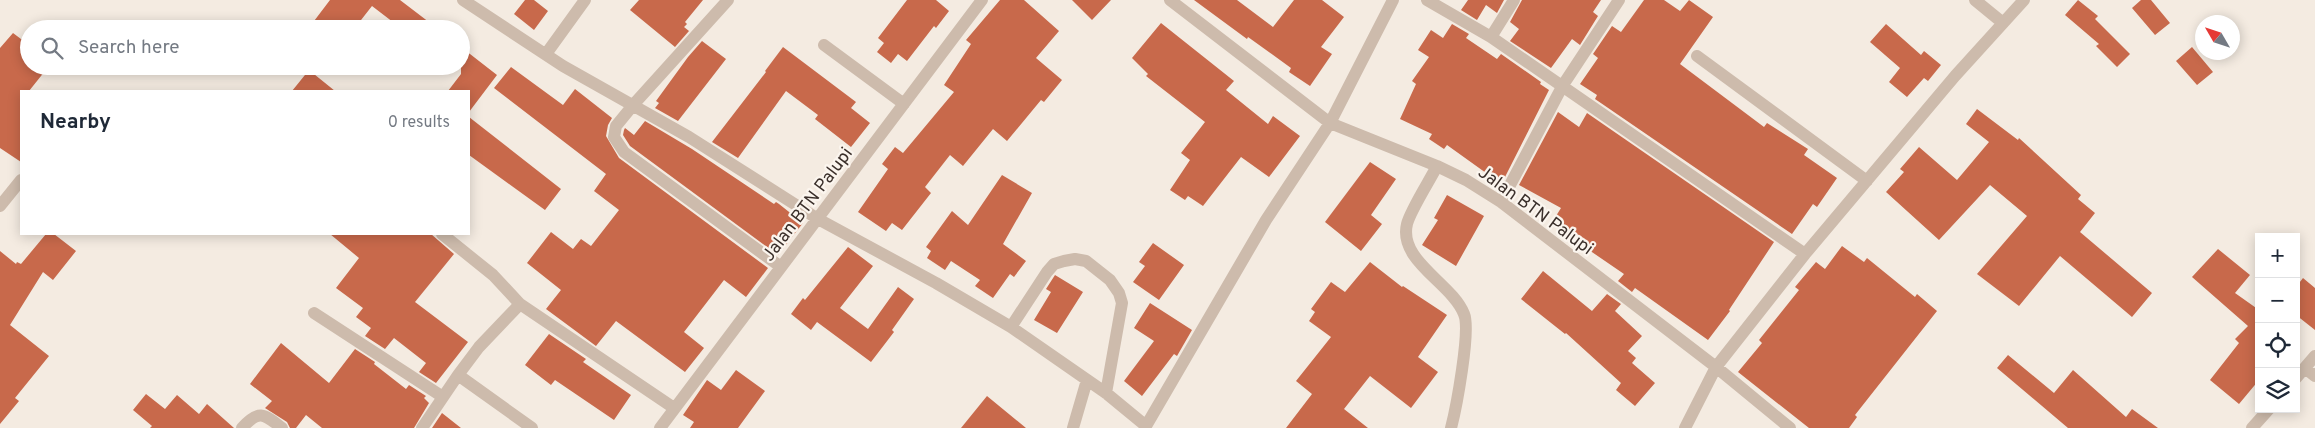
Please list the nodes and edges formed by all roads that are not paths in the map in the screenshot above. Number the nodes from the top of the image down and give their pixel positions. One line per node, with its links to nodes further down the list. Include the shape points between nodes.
1 (463, 0): 15 (street)
2 (585, 0): 15 (street)
3 (728, 0): 18 (street)
4 (1170, 0): 20 (street, Jalan BTN Palupi)
5 (1393, 0): 20 (street)
6 (1427, 0): 13 (street)
7 (1514, 0): 13 (street)
8 (1619, 0): 17 (street)
9 (1974, 0): 12 (street)
10 (2024, 0): 12 (street)
11 (979, 1): 19 (street, Jalan BTN Palupi)
12 (2003, 23): 23 (street)
13 (1491, 37): 17 (street)
14 (824, 45): 19 (street)
15 (546, 54): 18 (street)
16 (1697, 56): 23 (street)
17 (1563, 85): 24 (street); 28 (street)
18 (634, 104): 26 (street); 29 (street, via 616,126 614,138 624,152)
19 (904, 104): 26 (street, Jalan BTN Palupi)
20 (1330, 123): 21 (street, Jalan BTN Palupi); 42 (street, via 1266,220)
21 (1437, 166): 24 (street, Jalan BTN Palupi); 49 (street, via 1407,224 1407,239 1408,248 1455,298 1465,316 1466,340)
22 (20, 181): 25 (street)
23 (1867, 181): 28 (street)
24 (1501, 202): 34 (street, Jalan BTN Palupi)
25 (0, 206)
26 (818, 219): 29 (street, Jalan BTN Palupi); 32 (street)
27 (443, 235): 30 (street, via 493,275)
28 (1805, 254): 34 (street)
29 (781, 267): 40 (street, Jalan BTN Palupi)
30 (520, 304): 36 (street, via 479,347); 40 (street)
31 (314, 313): 39 (street)
32 (1010, 327): 37 (street); 38 (street, via 1054,264 1075,258 1092,265 1110,280 1122,303)
33 (2315, 356): 35 (street)
34 (1716, 367): 50 (street); 51 (street, Jalan BTN Palupi)
35 (2310, 372)
36 (458, 375): 39 (street); 46 (street)
37 (1087, 380): 38 (street); 48 (street)
38 (1106, 393): 42 (street)
39 (443, 397): 45 (street)
40 (674, 408): 47 (street, Jalan BTN Palupi)
41 (2265, 413): 52 (street)
42 (1146, 427)
43 (242, 428): 44 (street, via 260,414)
44 (282, 428)
45 (422, 428)
46 (532, 428)
47 (660, 428)
48 (1073, 428)
49 (1451, 428)
50 (1685, 428)
51 (1790, 428)
52 (2252, 428)

